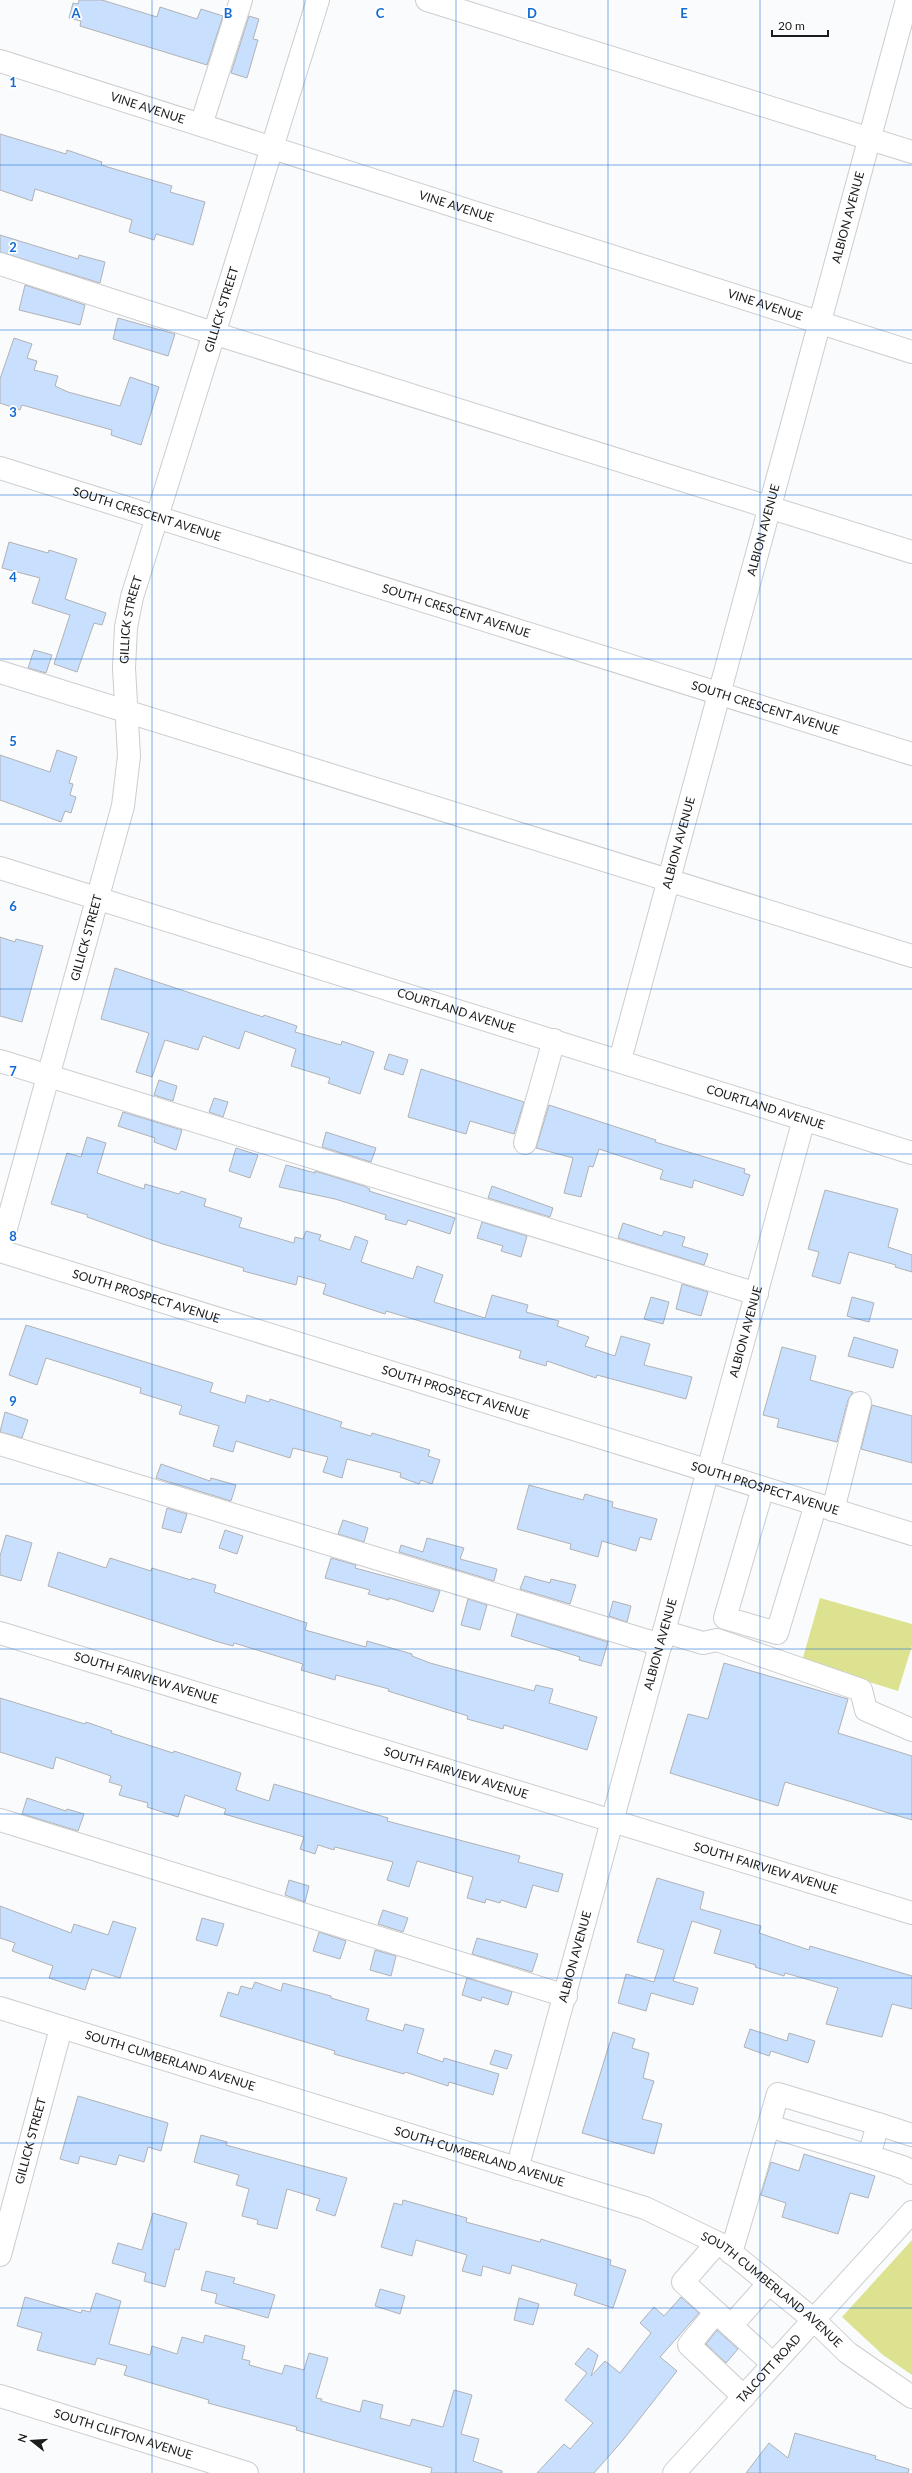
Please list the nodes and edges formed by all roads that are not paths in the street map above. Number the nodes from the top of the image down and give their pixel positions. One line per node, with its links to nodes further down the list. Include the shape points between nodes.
1 (241, 0): 6 (street)
2 (318, 0): 8 (street, GILLICK STREET)
3 (427, 0): 7 (street)
4 (907, 0): 7 (street, ALBION AVENUE)
5 (0, 61): 6 (street, VINE AVENUE)
6 (201, 126): 8 (street, VINE AVENUE)
7 (870, 139): 9 (street); 11 (street, ALBION AVENUE)
8 (272, 148): 11 (street, VINE AVENUE); 12 (street, GILLICK STREET)
9 (912, 152)
10 (0, 264): 12 (street)
11 (820, 324): 13 (street, VINE AVENUE); 15 (street, ALBION AVENUE)
12 (213, 334): 15 (street); 16 (street, GILLICK STREET)
13 (912, 352)
14 (0, 468): 16 (street, SOUTH CRESCENT AVENUE)
15 (770, 508): 17 (street); 19 (street, ALBION AVENUE)
16 (155, 516): 19 (street, SOUTH CRESCENT AVENUE); 20 (street, GILLICK STREET, via 126,627)
17 (912, 552)
18 (0, 672): 20 (street)
19 (720, 694): 21 (street, SOUTH CRESCENT AVENUE); 23 (street, ALBION AVENUE)
20 (126, 711): 23 (street); 24 (street, GILLICK STREET, via 129,756 122,806)
21 (912, 754)
22 (0, 868): 24 (street, COURTLAND AVENUE)
23 (669, 880): 25 (street); 27 (street, ALBION AVENUE)
24 (97, 898): 26 (street, COURTLAND AVENUE); 29 (street, GILLICK STREET)
25 (912, 956)
26 (554, 1040): 27 (street, COURTLAND AVENUE); 31 (street)
27 (620, 1060): 30 (street, COURTLAND AVENUE)
28 (0, 1061): 29 (street)
29 (48, 1076): 33 (street, GILLICK STREET); 34 (street)
30 (804, 1120): 32 (street, COURTLAND AVENUE); 34 (street, ALBION AVENUE)
31 (525, 1143)
32 (912, 1153)
33 (0, 1250): 37 (street, SOUTH PROSPECT AVENUE)
34 (756, 1294): 37 (street, ALBION AVENUE)
35 (860, 1404): 39 (street)
36 (0, 1444): 42 (street)
37 (708, 1471): 38 (street, SOUTH PROSPECT AVENUE); 42 (street, ALBION AVENUE)
38 (763, 1488): 39 (street, SOUTH PROSPECT AVENUE); 39 (street, via 725,1618 776,1633)
39 (824, 1507): 40 (street, SOUTH PROSPECT AVENUE)
40 (912, 1534)
41 (0, 1633): 45 (street, SOUTH FAIRVIEW AVENUE)
42 (663, 1638): 43 (street, via 703,1643 717,1640 861,1690 866,1710); 45 (street, ALBION AVENUE)
43 (912, 1730)
44 (0, 1820): 47 (street)
45 (614, 1822): 46 (street, SOUTH FAIRVIEW AVENUE); 47 (street, ALBION AVENUE)
46 (912, 1914)
47 (566, 1996): 54 (street, ALBION AVENUE)
48 (0, 2008): 49 (street, SOUTH CUMBERLAND AVENUE)
49 (62, 2028): 54 (street, SOUTH CUMBERLAND AVENUE); 56 (street, GILLICK STREET)
50 (878, 2124): 51 (street, via 778,2094); 52 (street); 53 (street)
51 (769, 2126): 53 (street); 58 (street)
52 (912, 2134)
53 (868, 2156): 55 (street, via 905,2168)
54 (518, 2170): 58 (street, SOUTH CUMBERLAND AVENUE, via 645,2208)
55 (912, 2173)
56 (7, 2202): 59 (street, GILLICK STREET)
57 (912, 2212): 62 (street, TALCOTT ROAD)
58 (724, 2248): 60 (street, SOUTH CUMBERLAND AVENUE); 61 (street, via 683,2282)
59 (0, 2255)
60 (769, 2283): 61 (street); 62 (street, SOUTH CUMBERLAND AVENUE)
61 (723, 2319): 63 (street); 65 (street, via 689,2345)
62 (814, 2320): 63 (street, TALCOTT ROAD); 66 (street, SOUTH CUMBERLAND AVENUE, via 848,2353)
63 (773, 2364): 65 (street, TALCOTT ROAD)
64 (0, 2396): 67 (street, SOUTH CLIFTON AVENUE)
65 (744, 2397): 68 (street, TALCOTT ROAD)
66 (912, 2398)
67 (247, 2473)
68 (674, 2473)

